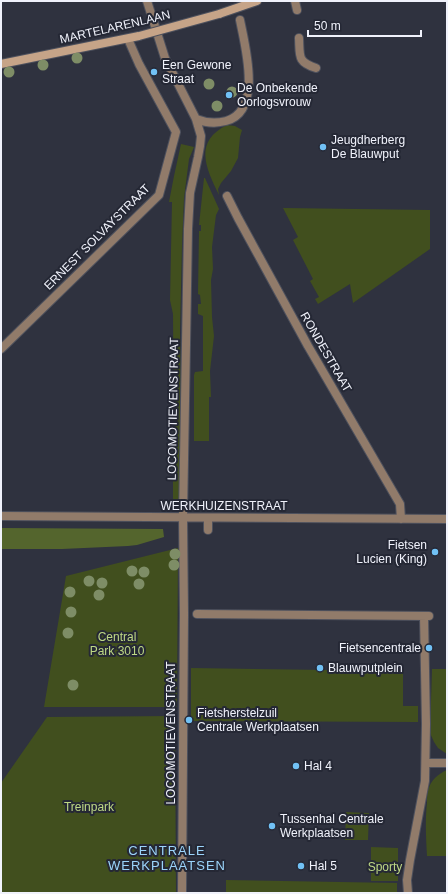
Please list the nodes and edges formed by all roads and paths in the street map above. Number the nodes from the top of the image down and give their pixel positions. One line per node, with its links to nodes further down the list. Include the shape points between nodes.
1 (147, 1): 10 (street, LOCOMOTIEVENSTRAAT, via 165,58)
2 (256, 1): 7 (street, MARTELARENLAAN, bridge)
3 (295, 1): 4 (street)
4 (297, 10)
5 (240, 20): 10 (street, via 249,76 244,107 236,116 224,122 208,123)
6 (299, 38): 9 (street, via 300,56 304,62)
7 (128, 39): 8 (street, MARTELARENLAAN); 12 (street, ERNEST SOLVAYSTRAAT, via 176,132 159,195)
8 (1, 64)
9 (316, 68)
10 (196, 119): 14 (street, LOCOMOTIEVENSTRAAT, via 201,136 190,193 188,229)
11 (227, 196): 16 (street, RONDESTRAAT, via 308,346 400,504)
12 (1, 349)
13 (1, 516): 14 (street, WERKHUIZENSTRAAT)
14 (183, 517): 15 (street, WERKHUIZENSTRAAT); 22 (street, LOCOMOTIEVENSTRAAT)
15 (208, 518): 16 (street, WERKHUIZENSTRAAT); 18 (street)
16 (401, 519): 17 (street, WERKHUIZENSTRAAT)
17 (447, 519)
18 (208, 530)
19 (197, 614): 20 (street, via 427,616)
20 (426, 763): 21 (street); 23 (street, via 407,880)
21 (447, 763)
22 (182, 893)
23 (408, 893)

